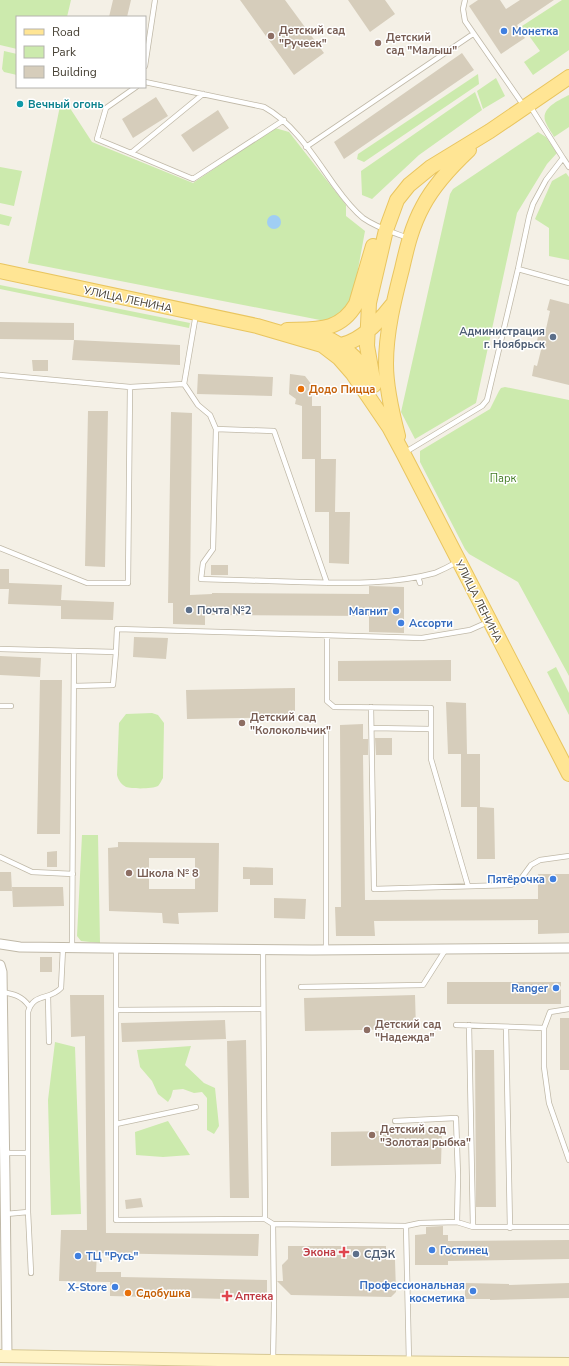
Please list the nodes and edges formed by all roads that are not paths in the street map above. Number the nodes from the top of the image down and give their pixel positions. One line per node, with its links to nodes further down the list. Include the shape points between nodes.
1 (155, 0): 4 (lane)
2 (465, 0): 3 (lane, via 465,21)
3 (473, 34): 9 (lane); 12 (lane)
4 (146, 59)
5 (569, 78): 9 (main road)
6 (146, 82): 8 (lane)
7 (135, 88): 13 (lane, via 106,108 97,139)
8 (203, 94): 10 (lane, via 264,107); 13 (lane)
9 (527, 106): 11 (main road); 14 (lane)
10 (284, 120): 12 (lane); 13 (lane, via 193,179)
11 (490, 131): 16 (main road, via 409,185); 17 (main road, via 463,156 432,191 416,219)
12 (306, 147): 16 (lane, via 356,211)
13 (132, 153)
14 (563, 158): 15 (lane); 18 (lane, via 546,180 533,204)
15 (569, 167)
16 (383, 229): 17 (lane); 24 (main road, via 372,247 352,312 335,325 324,329); 25 (main road, via 369,303)
17 (409, 238): 21 (main road)
18 (518, 270): 20 (lane); 34 (lane, via 487,400 482,406)
19 (0, 271): 22 (main road, УЛИЦА ЛЕНИНА)
20 (569, 283)
21 (393, 303): 25 (main road); 34 (main road, via 386,365 390,402)
22 (196, 314): 23 (main road, УЛИЦА ЛЕНИНА); 29 (lane)
23 (257, 326): 24 (main road, УЛИЦА ЛЕНИНА); 26 (main road, УЛИЦА ЛЕНИНА)
24 (287, 330): 27 (main road, УЛИЦА ЛЕНИНА, via 323,336)
25 (367, 332): 27 (main road); 30 (main road, via 368,358)
26 (322, 345): 27 (main road); 32 (main road, УЛИЦА ЛЕНИНА, via 347,367)
27 (341, 346): 30 (main road, УЛИЦА ЛЕНИНА, via 364,368)
28 (0, 375): 31 (lane)
29 (184, 384): 31 (lane); 33 (lane, via 198,405 210,415)
30 (374, 385): 32 (main road, УЛИЦА ЛЕНИНА)
31 (130, 387): 35 (lane, via 128,583 87,583)
32 (389, 428): 34 (main road, УЛИЦА ЛЕНИНА)
33 (216, 429): 38 (lane, via 274,431); 38 (lane, via 213,549 203,563 201,579)
34 (403, 453): 36 (main road, УЛИЦА ЛЕНИНА)
35 (0, 548)
36 (458, 561): 37 (lane, via 436,572); 40 (main road, УЛИЦА ЛЕНИНА)
37 (418, 576): 38 (lane, via 397,580); 39 (lane)
38 (327, 583)
39 (420, 583)
40 (489, 621): 41 (lane, via 470,630 432,634 422,638); 52 (main road, УЛИЦА ЛЕНИНА)
41 (327, 636): 44 (lane, via 117,629); 48 (lane, via 327,701 334,707)
42 (0, 649): 43 (lane)
43 (74, 651): 44 (lane); 45 (lane)
44 (116, 652): 45 (lane, via 112,685)
45 (74, 686): 55 (lane)
46 (0, 706): 47 (lane)
47 (11, 706)
48 (371, 708): 49 (lane); 50 (lane, via 430,708)
49 (372, 728): 50 (lane); 56 (lane, via 374,889)
50 (431, 729): 56 (lane, via 431,759)
51 (326, 732): 63 (lane)
52 (569, 774)
53 (569, 856): 56 (lane, via 540,860 531,865 520,880 511,886)
54 (0, 857): 55 (lane, via 32,872)
55 (72, 874): 58 (lane)
56 (468, 886)
57 (0, 944): 58 (street)
58 (68, 948): 59 (street); 67 (lane, via 61,988)
59 (116, 948): 62 (street); 71 (lane)
60 (569, 948): 61 (street)
61 (446, 949): 63 (street); 65 (lane, via 423,985)
62 (263, 950): 63 (street); 69 (lane)
63 (326, 950)
64 (0, 965): 66 (street)
65 (301, 987)
66 (2, 992): 68 (lane, via 24,999); 80 (street)
67 (48, 996): 68 (lane, via 39,998); 76 (lane)
68 (29, 1006): 81 (lane)
69 (263, 1009): 71 (lane); 86 (lane)
70 (569, 1009): 75 (lane, via 550,1012)
71 (116, 1010): 79 (lane)
72 (456, 1025): 73 (lane)
73 (469, 1026): 74 (lane); 91 (lane)
74 (506, 1027): 75 (lane); 92 (lane)
75 (544, 1028): 82 (lane, via 544,1067 549,1102)
76 (49, 1042)
77 (196, 1107): 79 (lane)
78 (395, 1121): 87 (lane, via 456,1118)
79 (116, 1124): 86 (lane, via 116,1220)
80 (5, 1153): 81 (lane); 83 (street)
81 (28, 1153): 84 (lane)
82 (569, 1160)
83 (3, 1180): 85 (street)
84 (28, 1212): 85 (lane); 94 (lane)
85 (6, 1214): 93 (street)
86 (265, 1219): 88 (lane)
87 (457, 1222): 89 (lane); 91 (lane)
88 (273, 1224): 89 (lane); 96 (lane)
89 (406, 1226): 98 (lane)
90 (569, 1227): 92 (lane)
91 (473, 1228): 92 (lane)
92 (510, 1228)
93 (3, 1272): 95 (street)
94 (31, 1273)
95 (3, 1356): 97 (main road)
96 (273, 1361): 97 (main road); 99 (main road)
97 (117, 1362)
98 (409, 1362): 99 (main road); 100 (main road)
99 (330, 1364)
100 (569, 1364)

